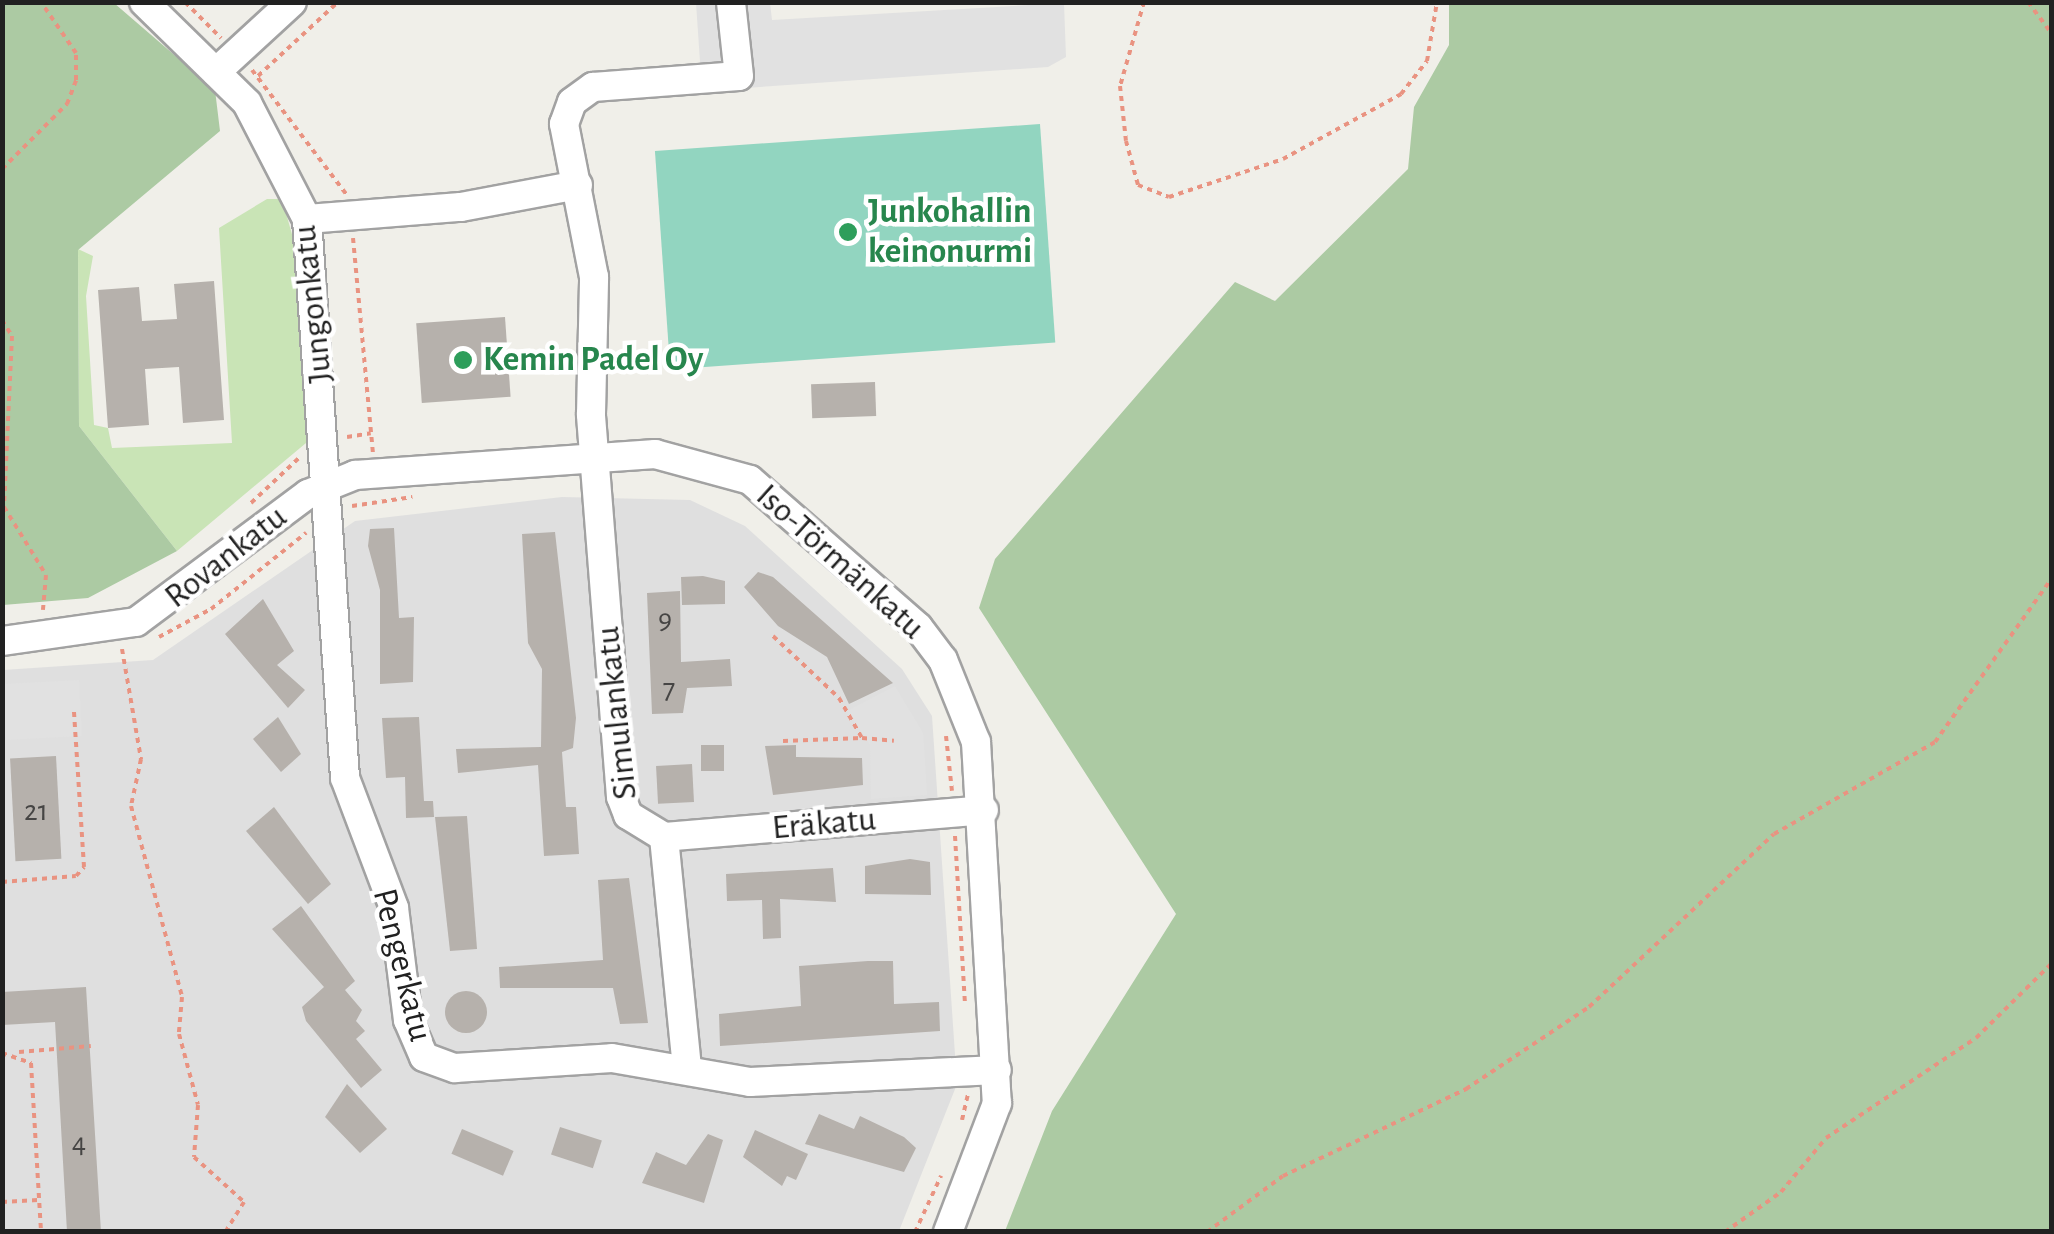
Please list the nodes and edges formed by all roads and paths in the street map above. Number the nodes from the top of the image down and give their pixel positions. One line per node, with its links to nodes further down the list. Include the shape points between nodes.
1 (41, 2): 12 (path, via 76,53 76,80 67,104)
2 (144, 2): 10 (street, Jungonkatu)
3 (292, 2): 10 (street)
4 (338, 2): 11 (path)
5 (731, 2): 13 (street, Simulankatu, via 739,76 593,87 572,102 564,138)
6 (1144, 2): 7 (path, via 1120,86 1126,141 1138,185 1168,198 1283,160 1402,94 1427,61)
7 (1437, 2)
8 (2028, 2): 9 (path)
9 (2052, 34)
10 (216, 72): 14 (street, Jungonkatu, via 275,145)
11 (258, 76)
12 (2, 169)
13 (578, 185): 14 (street, via 461,207); 18 (street, Simulankatu, via 594,277)
14 (307, 219): 17 (street, Jungonkatu)
15 (2, 320): 25 (path, via 12,336 4,507 46,574)
16 (371, 433): 17 (path)
17 (326, 440): 19 (street, Jungonkatu); 22 (path)
18 (593, 456): 19 (street, Iso-Törmänkatu); 38 (street, Iso-Törmänkatu, via 692,458 750,480 881,590 943,660 965,703); 40 (street, Simulankatu, via 621,797 636,823)
19 (328, 483): 21 (street, Pengerkatu); 28 (street, Rovankatu, via 136,622)
20 (416, 497): 21 (path)
21 (330, 514): 29 (path, via 211,609); 47 (street, Pengerkatu, via 348,797 394,908 420,1050 455,1068 612,1058)
22 (239, 515)
23 (2052, 578): 57 (path, via 1922,752 1774,834 1589,1007 1466,1089 1283,1176)
24 (60, 614): 25 (path)
25 (44, 615): 26 (path)
26 (30, 616)
27 (773, 636): 35 (path, via 839,698)
28 (2, 641)
29 (144, 644)
30 (134, 646): 31 (path)
31 (122, 649): 32 (path); 54 (path, via 141,759 130,806 182,997 180,1034 198,1105 194,1157 244,1202)
32 (112, 652)
33 (74, 710): 41 (path, via 84,867 76,876)
34 (945, 729): 39 (path)
35 (862, 738): 36 (path); 37 (path)
36 (894, 741)
37 (784, 742)
38 (984, 810): 39 (street, Eräkatu); 48 (street, Iso-Törmänkatu)
39 (953, 814): 40 (street, Eräkatu); 43 (path)
40 (664, 837): 47 (street, Simulankatu)
41 (2, 882)
42 (2052, 963): 58 (path, via 1976,1038 1826,1138 1780,1192)
43 (965, 1012)
44 (91, 1046): 46 (path)
45 (2, 1052): 46 (path)
46 (19, 1052): 51 (path, via 31,1063)
47 (688, 1068): 48 (street, Pengerkatu, via 750,1082)
48 (982, 1070): 49 (path); 56 (street, Iso-Törmänkatu, via 984,1152)
49 (956, 1138)
50 (944, 1169): 55 (path)
51 (39, 1200): 52 (path); 53 (path)
52 (2, 1202)
53 (41, 1232)
54 (224, 1232)
55 (915, 1232)
56 (948, 1232)
57 (1207, 1232)
58 (1725, 1232)

